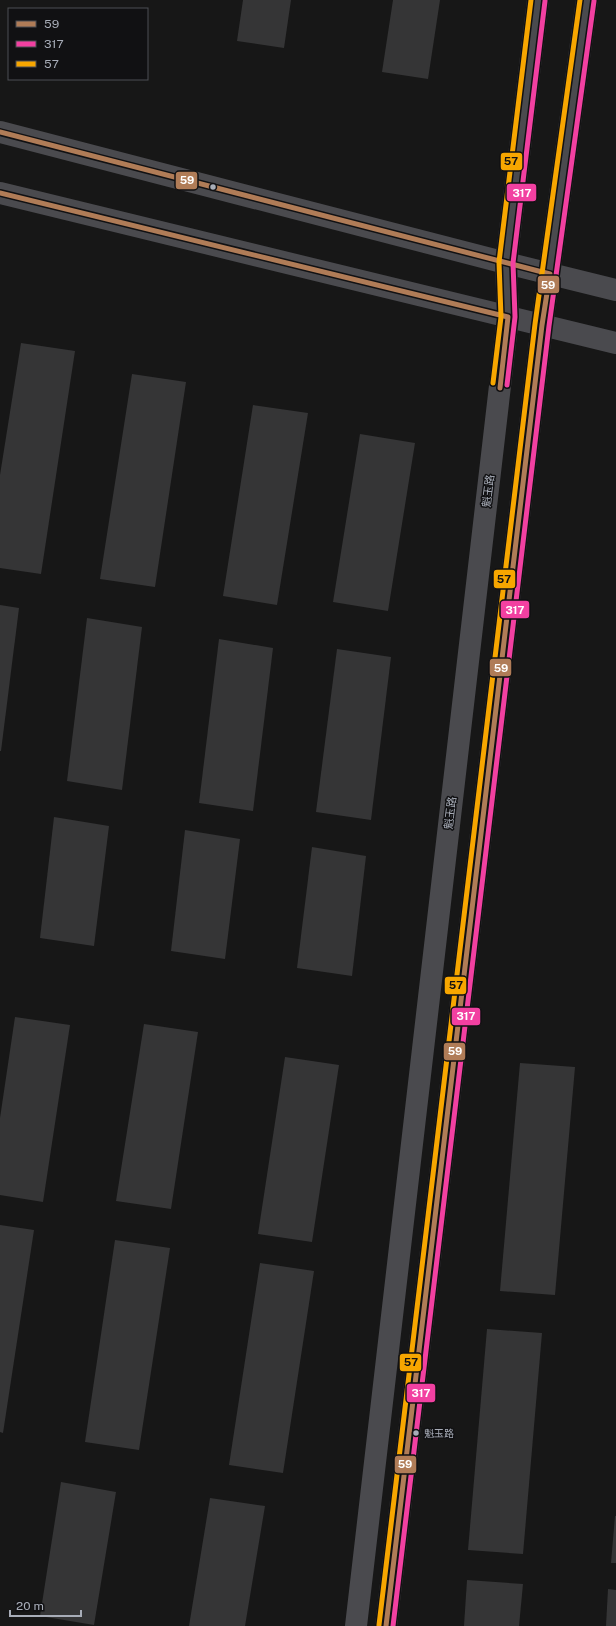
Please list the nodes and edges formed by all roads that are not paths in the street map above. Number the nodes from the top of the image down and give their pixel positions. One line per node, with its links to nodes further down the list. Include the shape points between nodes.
1 (538, 0): 5 (main road, 魁玉路)
2 (587, 0): 6 (main road)
3 (0, 132): 5 (main road)
4 (0, 193): 8 (main road)
5 (506, 263): 6 (main road); 8 (main road, 魁玉路)
6 (550, 274): 7 (main road); 9 (main road)
7 (616, 290)
8 (508, 317): 9 (main road); 11 (main road, 魁玉路)
9 (542, 325): 10 (main road); 12 (main road)
10 (616, 343)
11 (356, 1626)
12 (386, 1626)

